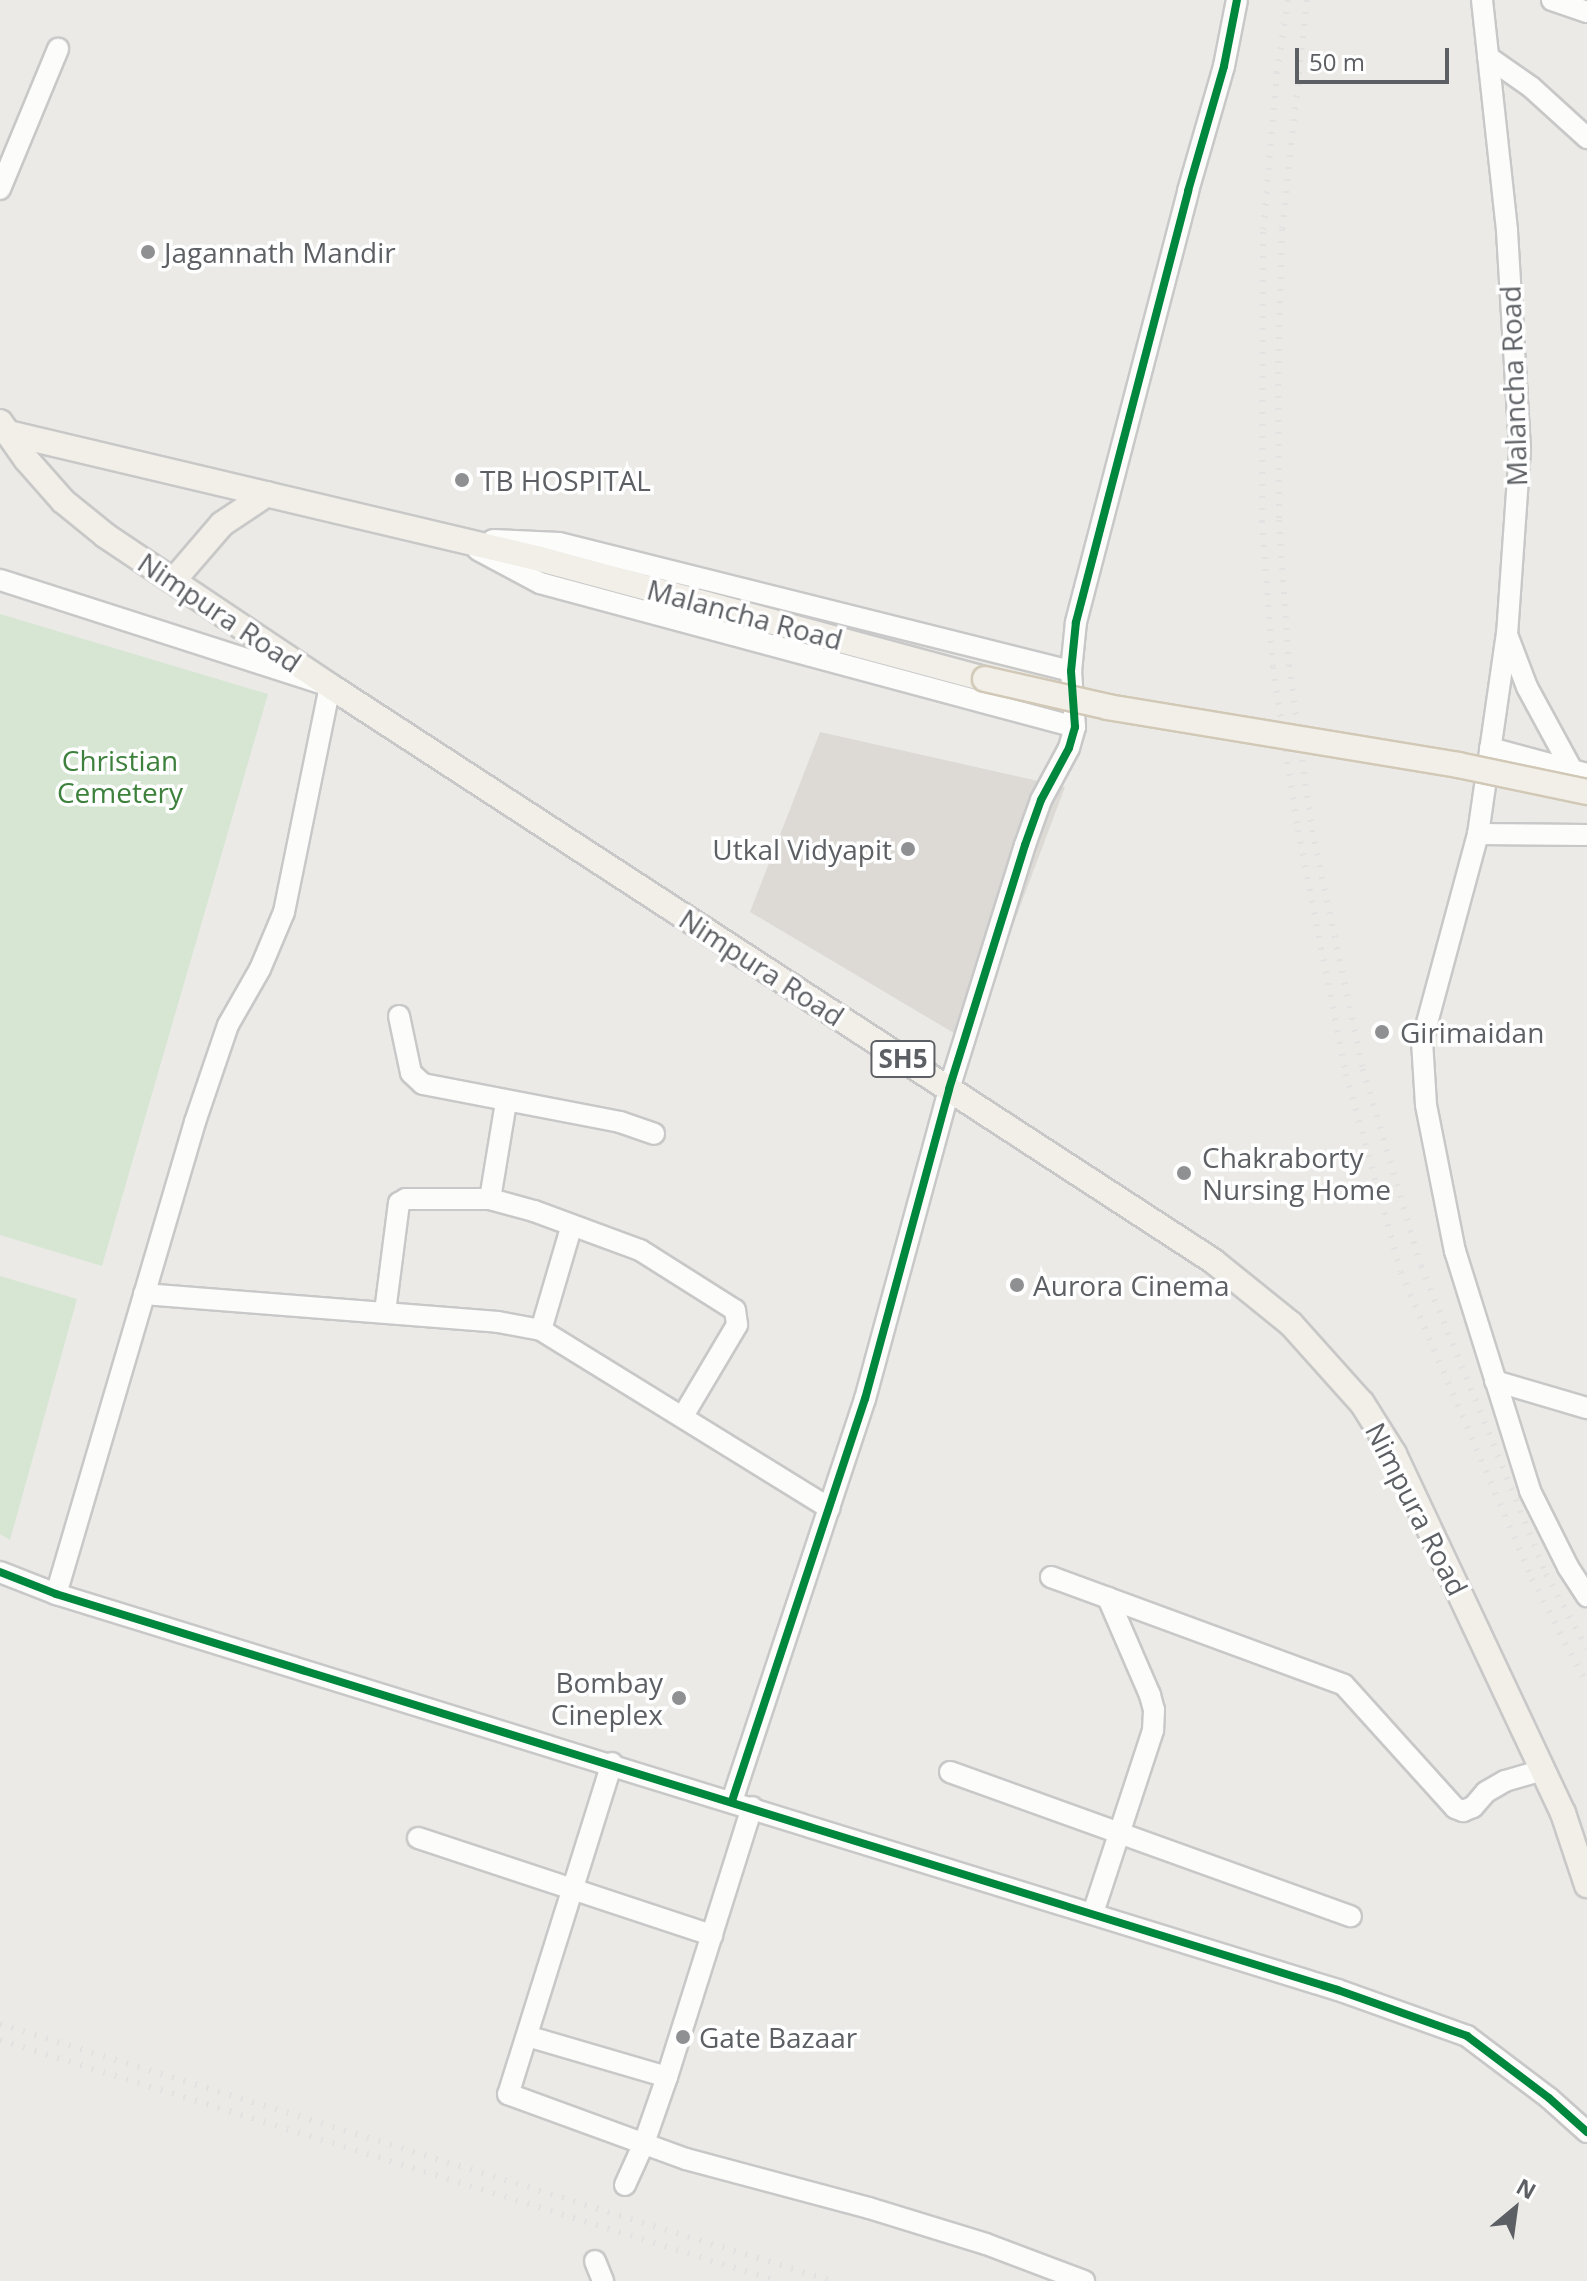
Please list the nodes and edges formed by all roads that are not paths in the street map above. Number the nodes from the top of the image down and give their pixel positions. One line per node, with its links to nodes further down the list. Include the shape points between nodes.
1 (1482, 0): 6 (street, Malancha Road)
2 (1552, 0): 4 (street)
3 (1234, 1): 15 (street, via 1224,66 1076,622)
4 (1587, 12)
5 (58, 49): 8 (street)
6 (1488, 57): 7 (street, via 1531,87); 14 (street, Malancha Road, via 1507,231 1520,449)
7 (1587, 138)
8 (0, 189)
9 (4, 428): 10 (main road, Malancha Road); 13 (main road, Nimpura Road / SH5, via 63,501)
10 (267, 494): 11 (main road, Malancha Road); 13 (main road, via 222,524)
11 (457, 539): 15 (street, via 559,543); 17 (street, via 540,583); 20 (main road, Malancha Road, bridge, via 1108,707 1458,765)
12 (0, 580): 16 (street)
13 (173, 581): 16 (main road, Nimpura Road / SH5)
14 (1507, 633): 18 (street, Malancha Road); 19 (street, via 1527,687)
15 (1071, 671): 17 (street)
16 (330, 686): 24 (main road, Nimpura Road / SH5); 29 (street, via 284,912 228,1025)
17 (1075, 727): 24 (street, via 1025,845)
18 (1490, 748): 19 (street); 21 (street, Malancha Road)
19 (1580, 772)
20 (1587, 792)
21 (1478, 834): 22 (street); 32 (street, Malancha Road, via 1422,1041 1426,1105 1455,1251)
22 (1587, 835)
23 (399, 1016): 25 (street, via 408,1064 423,1084)
24 (949, 1089): 35 (street, via 865,1399); 42 (main road, Nimpura Road / SH5, via 1213,1261 1291,1324 1362,1403 1432,1529)
25 (506, 1102): 26 (street, via 620,1122); 27 (street)
26 (654, 1134)
27 (490, 1199): 28 (street); 30 (street, via 399,1203)
28 (572, 1225): 31 (street); 34 (street, via 664,1263 739,1316)
29 (144, 1294): 30 (street); 38 (street)
30 (385, 1312): 31 (street)
31 (541, 1330): 34 (street)
32 (1495, 1381): 33 (street); 39 (street, Malancha Road, via 1530,1491)
33 (1587, 1408)
34 (683, 1416): 35 (street)
35 (829, 1508): 44 (street)
36 (0, 1572): 38 (street)
37 (1051, 1577): 40 (street)
38 (56, 1594): 41 (street)
39 (1587, 1596)
40 (1108, 1598): 42 (street, via 1344,1685 1455,1808 1473,1807 1505,1781); 45 (street, via 1154,1710 1153,1730)
41 (612, 1763): 44 (street); 48 (street)
42 (1543, 1770): 47 (main road, Nimpura Road / SH5)
43 (950, 1772): 45 (street)
44 (742, 1804): 49 (street); 51 (street)
45 (1119, 1834): 49 (street); 50 (street)
46 (418, 1838): 48 (street)
47 (1587, 1885)
48 (572, 1891): 51 (street); 52 (street)
49 (1093, 1913): 54 (street, via 1467,2036)
50 (1351, 1916)
51 (712, 1935): 53 (street)
52 (527, 2036): 53 (street); 55 (street, via 508,2094)
53 (667, 2077): 55 (street)
54 (1587, 2132)
55 (644, 2143): 56 (street); 59 (street, via 957,2235)
56 (625, 2185)
57 (595, 2261): 58 (street)
58 (603, 2281)
59 (1084, 2281)

